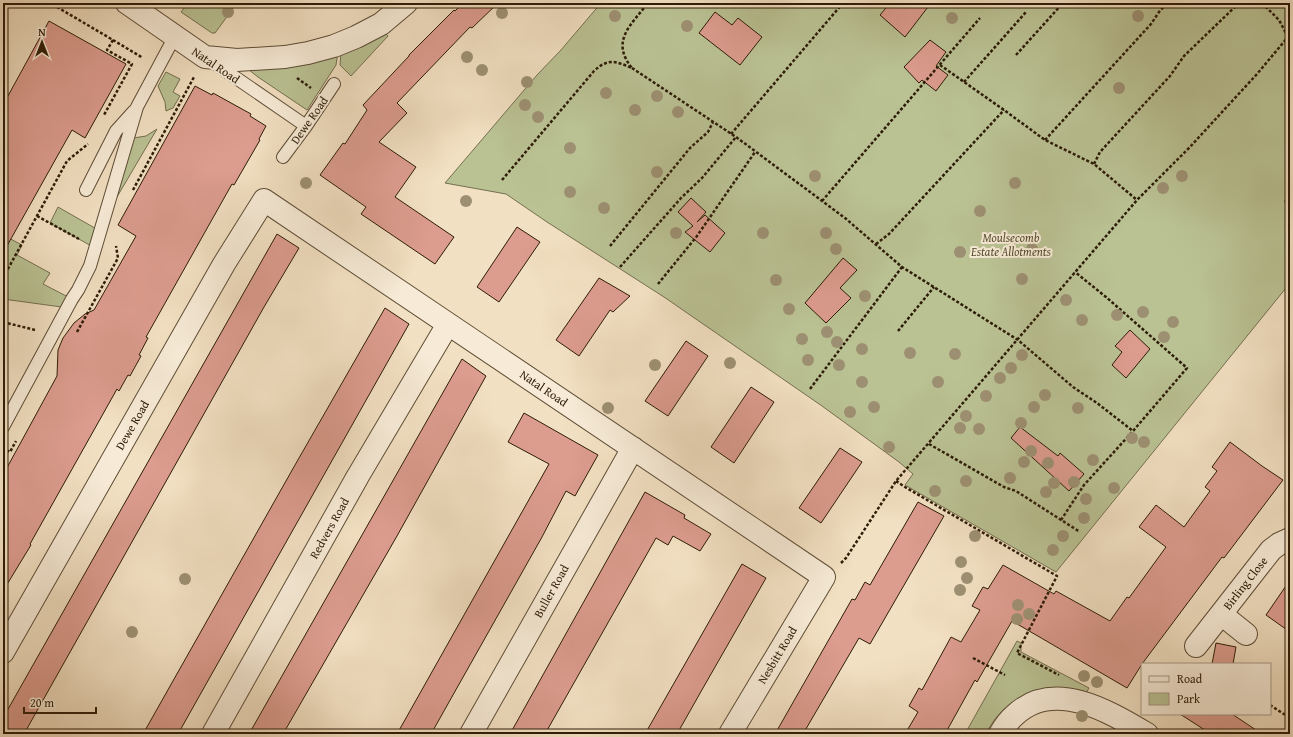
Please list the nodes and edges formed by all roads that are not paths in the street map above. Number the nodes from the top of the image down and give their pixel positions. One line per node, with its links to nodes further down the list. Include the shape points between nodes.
1 (127, 3): 3 (street, Natal Road)
2 (406, 3): 4 (street, via 381,24 356,37 308,53 237,60)
3 (175, 36): 4 (street, Natal Road); 6 (lane)
4 (205, 57): 7 (lane, Natal Road)
5 (334, 84): 7 (lane, Dewe Road)
6 (137, 107): 9 (lane, via 116,131); 12 (lane, via 90,266)
7 (306, 126): 8 (lane, Dewe Road)
8 (283, 157)
9 (86, 190)
10 (264, 200): 11 (street, Natal Road); 19 (street, Dewe Road, via 224,264)
11 (448, 324): 13 (street, Natal Road); 20 (street, Redvers Road, via 358,476)
12 (3, 427)
13 (633, 448): 15 (street, Natal Road); 21 (street, Buller Road)
14 (1290, 539): 16 (street, Birling Close, via 1271,550)
15 (824, 577): 22 (street, Nesbitt Road)
16 (1221, 614): 17 (street, Birling Close); 18 (street, Birling Close)
17 (1246, 634)
18 (1196, 646)
19 (3, 652)
20 (213, 734)
21 (471, 734)
22 (730, 734)
23 (1000, 734): 24 (street, via 1014,715 1026,707 1038,702 1065,699 1102,709)
24 (1147, 734)

